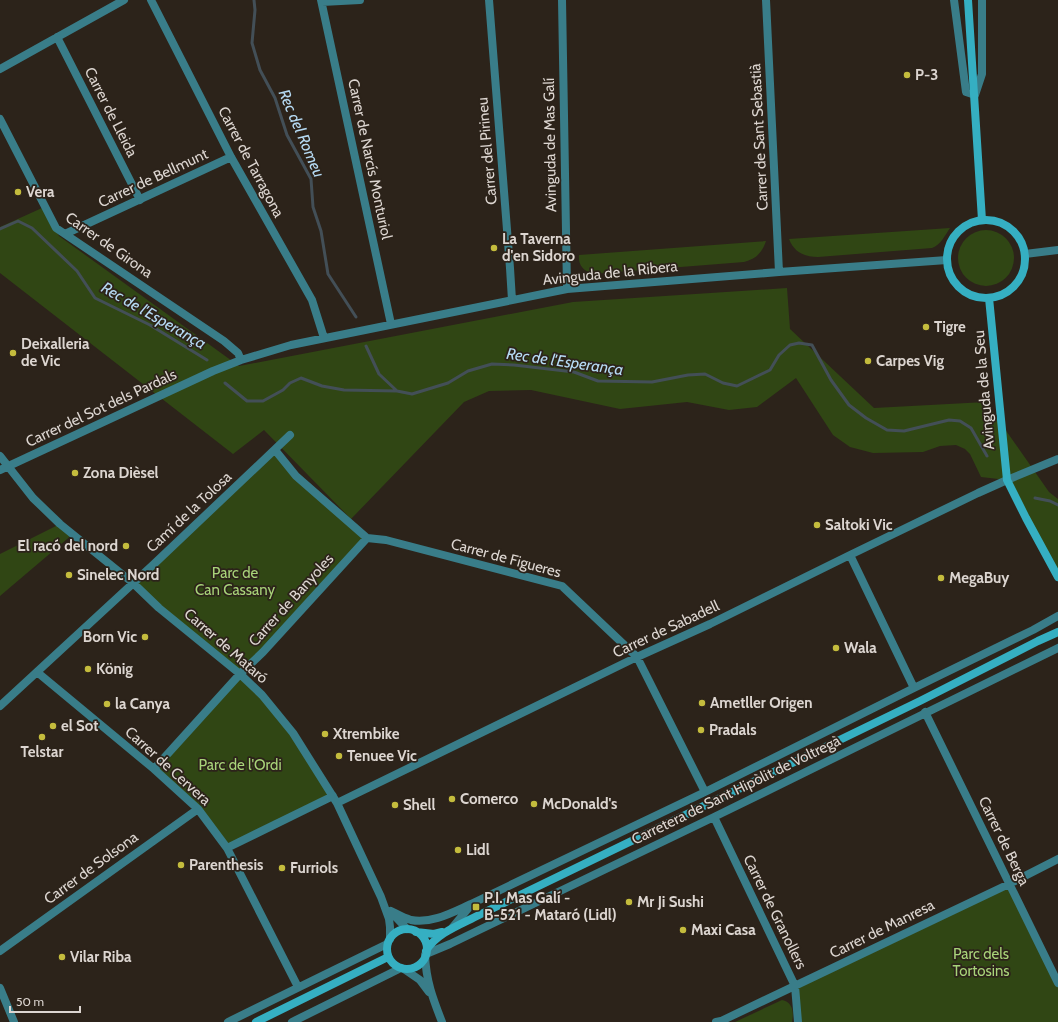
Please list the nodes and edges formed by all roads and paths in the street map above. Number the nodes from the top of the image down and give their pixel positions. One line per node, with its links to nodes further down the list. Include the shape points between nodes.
1 (124, 0): 11 (street)
2 (151, 0): 15 (street, Carrer de Tarragona)
3 (360, 0): 10 (street)
4 (488, 0): 25 (street, Carrer del Pirineu)
5 (562, 0): 23 (street, Avinguda de Mas Galí)
6 (766, 0): 22 (street, Carrer de Sant Sebastià)
7 (954, 0): 13 (street, via 966,92)
8 (968, 0): 13 (street)
9 (982, 0): 13 (street, via 982,74)
10 (322, 1): 26 (street, Carrer de Narcís Monturiol)
11 (57, 37): 12 (street); 16 (street, Carrer de Lleida)
12 (0, 69)
13 (975, 96): 17 (street)
14 (0, 119): 18 (street, Carrer de Girona, via 56,228)
15 (231, 157): 16 (street, Carrer de Bellmunt); 27 (street, Carrer de Tarragona, via 312,300)
16 (140, 200): 18 (street, Carrer de Bellmunt)
17 (982, 220): 20 (street, via 998,222 1012,230 1021,242); 21 (street, via 968,224 956,234 949,247)
18 (65, 234): 28 (street, Carrer de Girona, via 224,341 238,353)
19 (1058, 250): 20 (street)
20 (1024, 254): 24 (street, via 1023,272 1015,285 1004,294)
21 (947, 260): 22 (street, Avinguda de la Ribera); 24 (street, via 956,285 977,298)
22 (779, 272): 23 (street, Avinguda de la Ribera)
23 (566, 289): 25 (street, Avinguda de la Ribera)
24 (989, 298): 36 (street, Avinguda de la Seu)
25 (512, 300): 26 (street, Avinguda de la Ribera)
26 (391, 324): 27 (street, Avinguda de la Ribera)
27 (324, 338): 28 (street, Avinguda de la Ribera)
28 (241, 360): 29 (street, Avinguda de la Ribera)
29 (213, 371): 34 (street, Carrer del Sot dels Pardals)
30 (290, 435): 31 (street, Camí de la Tolosa)
31 (275, 450): 37 (street, via 296,476); 40 (street, Camí de la Tolosa)
32 (0, 456): 34 (street, Carrer de Mataró)
33 (1058, 459): 36 (street, Carrer de Sabadell)
34 (8, 467): 35 (street, Carrer del Sot dels Pardals); 40 (street, Carrer de Mataró, via 33,498 60,524)
35 (0, 470)
36 (1007, 480): 38 (street, Carrer de Sabadell); 39 (street)
37 (367, 538): 44 (street, Carrer de Figueres, via 386,540 562,586); 46 (street, Carrer de Banyoles)
38 (850, 555): 44 (street, Carrer de Sabadell); 47 (street)
39 (1058, 577)
40 (133, 583): 45 (street, Camí de la Tolosa); 46 (street, Carrer de Mataró, via 159,608)
41 (1058, 616): 47 (street, Carretera de Sant Hipòlit de Voltregà)
42 (1058, 632): 62 (street, Carretera de Sant Hipòlit de Voltregà)
43 (1058, 648): 49 (street, Carretera de Sant Hipòlit de Voltregà)
44 (637, 657): 51 (street, Carrer de Figueres); 52 (street, Carrer de Sabadell)
45 (37, 672): 48 (street, Camí de la Tolosa); 50 (street, Carrer de Cervera)
46 (240, 674): 50 (street, Carrer de Banyoles); 52 (street, Carrer de Mataró, via 262,695 293,733)
47 (914, 688): 51 (street, Carretera de Sant Hipòlit de Voltregà)
48 (0, 706)
49 (925, 712): 54 (street, Carretera de Sant Hipòlit de Voltregà); 57 (street, Carrer de Berga)
50 (154, 769): 53 (street, Carrer de Cervera)
51 (705, 792): 59 (street, Carretera de Sant Hipòlit de Voltregà)
52 (335, 800): 55 (street, Carrer de Sabadell); 58 (street, Carrer de Mataró)
53 (198, 809): 55 (street, Carrer de Cervera); 64 (street, Carrer de Solsona)
54 (714, 817): 65 (street, Carretera de Sant Hipòlit de Voltregà, via 450,944); 69 (street, Carrer de Granollers)
55 (227, 848): 71 (street, Carrer de Cervera)
56 (1058, 859): 57 (street, Carrer de Manresa)
57 (1010, 884): 68 (street, Carrer de Berga); 69 (street, Carrer de Manresa)
58 (381, 897): 60 (street, Carrer de Mataró); 63 (street, Carrer de Mataró, via 389,919)
59 (472, 904): 60 (street, Carretera de Sant Hipòlit de Voltregà, via 428,920 411,920); 62 (street, Carretera de Sant Hipòlit de Voltregà)
60 (391, 911): 61 (street, Carrer de Mataró)
61 (410, 930): 62 (street, Carretera de Sant Hipòlit de Voltregà, via 434,934); 63 (street, via 397,932); 65 (street, via 423,938)
62 (450, 930): 65 (street, Carretera de Sant Hipòlit de Voltregà, via 437,938)
63 (389, 941): 66 (street); 71 (street)
64 (0, 951)
65 (426, 953): 67 (street, via 417,966); 72 (street, via 427,977)
66 (388, 957): 67 (street, via 393,964); 75 (street)
67 (403, 969): 72 (street, via 420,980); 76 (street)
68 (1058, 983)
69 (795, 986): 78 (street, Carrer de Manresa); 79 (street, Carrer de Granollers)
70 (0, 988): 73 (street)
71 (298, 988): 74 (street)
72 (433, 998): 77 (street)
73 (14, 1022)
74 (228, 1022)
75 (256, 1022)
76 (292, 1022)
77 (442, 1022)
78 (716, 1022)
79 (798, 1022)

